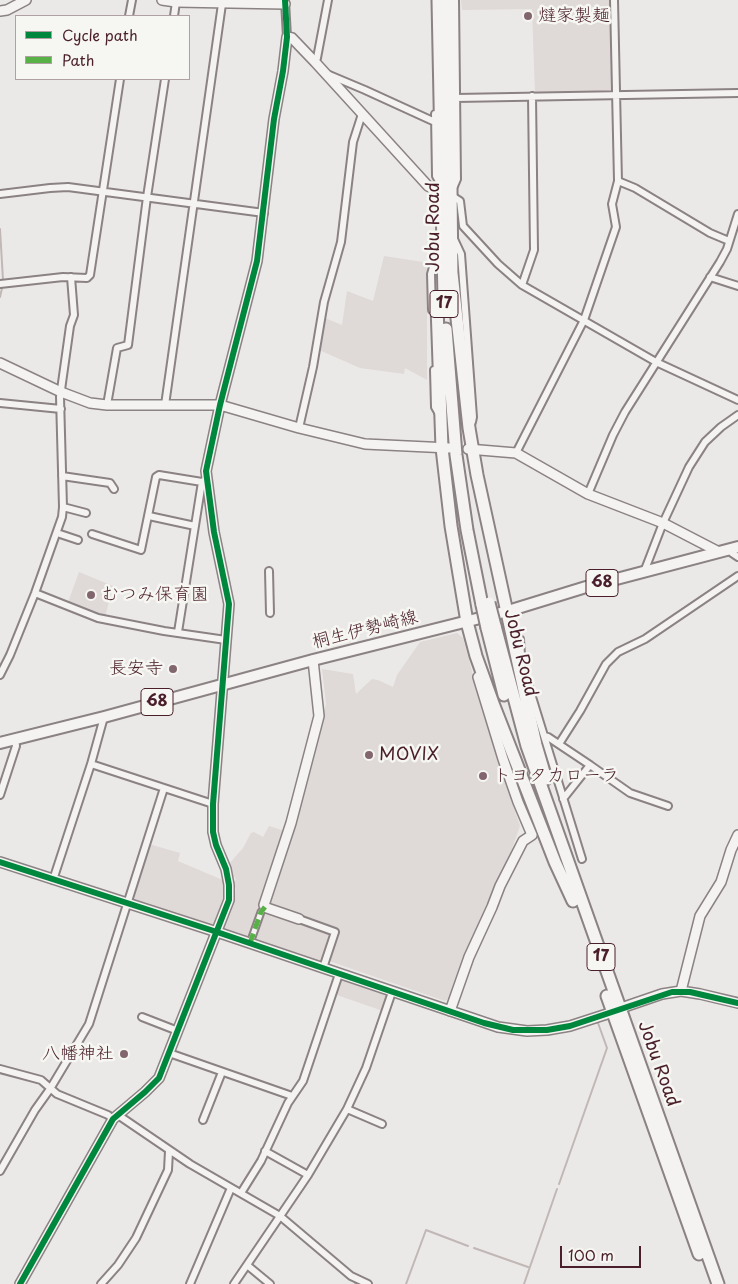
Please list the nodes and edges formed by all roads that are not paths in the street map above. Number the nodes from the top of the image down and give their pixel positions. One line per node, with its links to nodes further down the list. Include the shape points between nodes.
1 (26, 0): 14 (street)
2 (132, 0): 15 (street)
3 (162, 0): 11 (street)
4 (328, 0): 18 (street)
5 (434, 0): 28 (street)
6 (438, 0): 31 (highway, Jobu Road / 17)
7 (449, 0): 26 (highway, Jobu Road / 17)
8 (455, 0): 25 (street)
9 (614, 0): 23 (street)
10 (200, 1): 11 (street); 13 (street)
11 (176, 2): 16 (street)
12 (285, 2): 13 (street); 17 (street)
13 (222, 4): 34 (street)
14 (0, 11)
15 (129, 15)
16 (174, 15)
17 (287, 37): 18 (street, via 292,38); 35 (street)
18 (315, 62): 19 (street)
19 (325, 73): 27 (street); 28 (street)
20 (120, 80): 30 (street)
21 (165, 80): 33 (street)
22 (738, 93): 23 (street)
23 (616, 95): 24 (street); 29 (street)
24 (532, 96): 25 (street); 44 (street, via 534,250)
25 (456, 98): 26 (street)
26 (453, 111): 31 (highway, Jobu Road / 17)
27 (362, 114): 31 (street, via 428,186); 59 (street, via 353,142 341,242 324,302)
28 (435, 122): 31 (street, via 436,176)
29 (618, 181): 38 (street); 47 (street, via 612,200 616,227)
30 (104, 191): 32 (street, via 68,187); 33 (street); 41 (street, via 90,275 86,278)
31 (446, 191): 37 (highway, Jobu Road / 17); 39 (highway, Jobu Road / 17); 44 (street, via 460,201 463,226)
32 (0, 194)
33 (147, 197): 34 (street); 53 (street, via 128,345 117,348)
34 (193, 205): 35 (street); 54 (street)
35 (264, 213): 55 (street, via 257,261)
36 (738, 214): 38 (street)
37 (452, 233): 40 (highway, Jobu Road / 17); 60 (street, via 461,254 474,417)
38 (728, 241): 42 (street, via 727,249)
39 (443, 257): 46 (highway, Jobu Road / 17); 58 (street, via 431,274 435,408)
40 (452, 273): 60 (highway); 83 (highway, Jobu Road / 17, via 454,353 463,453)
41 (71, 277): 43 (street); 50 (street, via 74,315)
42 (710, 277): 45 (street); 48 (street)
43 (0, 284)
44 (522, 285): 47 (street)
45 (738, 286)
46 (444, 293): 58 (highway, via 437,306); 83 (highway, Jobu Road / 17, via 456,455 467,530)
47 (584, 320): 48 (street); 63 (street)
48 (656, 362): 51 (street); 67 (street, via 613,435)
49 (0, 363): 50 (street)
50 (61, 392): 53 (street, via 90,403); 56 (street)
51 (738, 400)
52 (0, 403): 56 (street)
53 (106, 405): 54 (street)
54 (166, 405): 55 (street)
55 (220, 405): 59 (street); 65 (street)
56 (61, 409): 64 (street)
57 (738, 415): 71 (street, via 721,427 698,452)
58 (441, 417): 61 (highway)
59 (299, 428): 61 (street, via 366,444)
60 (469, 428): 62 (highway)
61 (446, 448): 86 (highway, via 451,526)
62 (471, 449): 63 (street); 84 (highway)
63 (516, 453): 67 (street)
64 (62, 476): 66 (street, via 110,483); 68 (street)
65 (205, 481): 70 (street, via 159,475); 72 (street); 89 (street, via 229,604)
66 (114, 489)
67 (588, 494): 71 (street)
68 (63, 507): 69 (street); 73 (street)
69 (86, 513)
70 (149, 516): 72 (street); 74 (street, via 141,550)
71 (663, 523): 77 (street); 80 (street)
72 (195, 526): 87 (street)
73 (57, 532): 75 (street); 82 (street)
74 (92, 534)
75 (78, 540)
76 (734, 548): 77 (main road, 桐生伊勢崎線 / 68); 78 (street, via 732,553)
77 (719, 552): 80 (main road, 桐生伊勢崎線 / 68)
78 (738, 557)
79 (269, 570): 85 (street)
80 (644, 572): 84 (main road, 桐生伊勢崎線 / 68)
81 (738, 576): 98 (street, via 645,639 618,652 606,664)
82 (35, 594): 87 (street, via 98,618); 92 (street)
83 (486, 604): 111 (highway, Jobu Road / 17, bridge, via 520,750)
84 (508, 611): 86 (main road, 桐生伊勢崎線 / 68); 88 (highway)
85 (270, 613)
86 (467, 622): 90 (highway); 91 (main road, 桐生伊勢崎線 / 68)
87 (178, 632): 89 (street)
88 (511, 634): 95 (street, via 520,639 528,682); 111 (highway)
89 (226, 640): 93 (street)
90 (476, 656): 111 (highway, via 554,862); 123 (street, via 475,667 503,759 532,835 523,841 500,886 468,957)
91 (313, 660): 93 (main road, 桐生伊勢崎線 / 68); 113 (street, via 320,716 292,823)
92 (0, 675)
93 (222, 683): 94 (main road, 桐生伊勢崎線 / 68); 104 (street)
94 (104, 717): 96 (main road, 桐生伊勢崎線 / 68); 99 (street)
95 (544, 736): 98 (street); 103 (street)
96 (15, 739): 97 (main road, 桐生伊勢崎線 / 68); 102 (street, via 16,746)
97 (0, 743)
98 (559, 744): 100 (street)
99 (91, 764): 101 (street); 110 (street)
100 (590, 765): 103 (street); 105 (street, via 630,793)
101 (164, 788): 104 (street); 112 (street)
102 (0, 795)
103 (563, 799): 108 (street)
104 (214, 804): 115 (street, via 213,832 226,869 230,894)
105 (668, 806)
106 (738, 835): 107 (street)
107 (735, 846): 119 (street, via 721,882 700,916)
108 (582, 859)
109 (0, 862): 110 (street)
110 (53, 880): 112 (street)
111 (576, 898): 150 (highway, Jobu Road / 17); 151 (highway, Jobu Road / 17)
112 (127, 904): 115 (street); 130 (street, via 89,1024)
113 (265, 907): 114 (street); 116 (street)
114 (299, 919): 117 (street, via 335,932)
115 (217, 932): 116 (street); 126 (street)
116 (250, 943): 117 (street)
117 (323, 968): 118 (street)
118 (338, 974): 120 (street); 131 (street, via 303,1081)
119 (681, 991): 121 (street); 122 (street)
120 (392, 992): 123 (street); 132 (street, via 366,1068)
121 (738, 1004)
122 (624, 1007)
123 (450, 1011): 124 (street, via 498,1027 526,1031 570,1026)
124 (607, 1014)
125 (142, 1018): 126 (street)
126 (178, 1031): 127 (street)
127 (169, 1053): 129 (street); 133 (street, via 158,1078)
128 (0, 1069): 130 (street, via 41,1080)
129 (222, 1072): 131 (street); 134 (street)
130 (50, 1089): 133 (street); 138 (street)
131 (292, 1096): 137 (street)
132 (347, 1109): 135 (street); 139 (street)
133 (115, 1117): 136 (street); 144 (street)
134 (203, 1120)
135 (382, 1124)
136 (169, 1151): 140 (street); 145 (street, via 168,1170 136,1238)
137 (265, 1151): 139 (street); 141 (street)
138 (0, 1171)
139 (308, 1175): 142 (street)
140 (232, 1188): 141 (street); 146 (street)
141 (241, 1193): 142 (street)
142 (280, 1216): 143 (street); 149 (street, via 351,1276)
143 (247, 1265): 147 (street); 148 (street)
144 (20, 1284)
145 (101, 1284)
146 (190, 1284)
147 (234, 1284)
148 (270, 1284)
149 (368, 1284)
150 (710, 1284)
151 (718, 1284)

